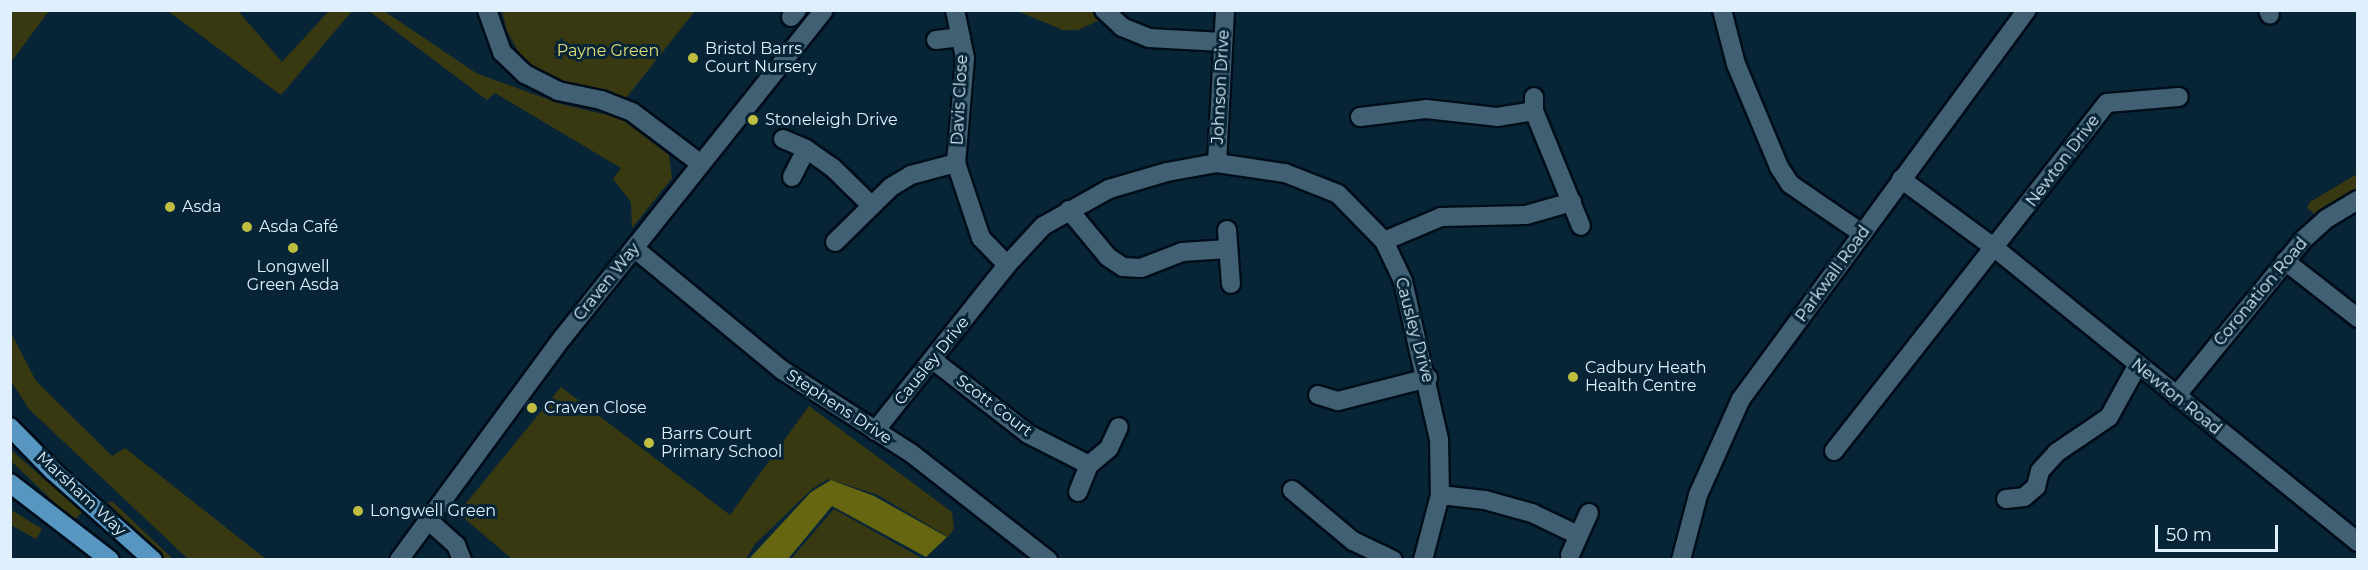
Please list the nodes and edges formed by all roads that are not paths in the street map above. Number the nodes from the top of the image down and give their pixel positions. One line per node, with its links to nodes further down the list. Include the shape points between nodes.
1 (487, 10): 17 (street, via 502,52 525,74 558,92 601,100 632,112)
2 (824, 10): 17 (street, Craven Way)
3 (955, 10): 8 (street, Davis Close)
4 (1104, 10): 10 (street, via 1122,27 1149,38)
5 (1225, 10): 10 (street, Johnson Drive)
6 (1722, 10): 26 (street, via 1736,64 1779,167 1790,184)
7 (2027, 10): 19 (street, Parkwall Road)
8 (961, 38): 9 (street, Davis Close); 15 (street, Davis Close, via 965,58)
9 (936, 40)
10 (1223, 42): 16 (street, Johnson Drive)
11 (2179, 98): 31 (street, Newton Drive, via 2107,103)
12 (1360, 117): 21 (street, via 1426,109 1488,116 1534,104)
13 (783, 140): 14 (street)
14 (806, 149): 18 (street); 22 (street)
15 (956, 163): 22 (street, Davis Close, via 911,175); 33 (street, Davis Close, via 981,238)
16 (1217, 163): 23 (street, Causley Drive, via 1109,189); 27 (street, Causley Drive, via 1285,173 1338,194)
17 (700, 164): 29 (street, Craven Way)
18 (792, 177)
19 (1901, 180): 26 (street, Parkwall Road); 31 (street, Newton Road)
20 (2358, 200): 32 (street, Coronation Road, via 2326,219)
21 (1572, 202): 24 (street); 27 (street, via 1526,216 1441,217)
22 (871, 205): 28 (street, Davis Close)
23 (1069, 210): 30 (street, via 1108,257 1123,267 1141,268 1182,252); 33 (street, Causley Drive, via 1043,226)
24 (1581, 226)
25 (1227, 230): 30 (street)
26 (1863, 234): 63 (street, Parkwall Road, via 1741,399 1698,495)
27 (1384, 241): 38 (street, Causley Drive, via 1403,281)
28 (835, 242)
29 (634, 248): 43 (street, Stephens Drive, via 782,370); 52 (street, Craven Way)
30 (1228, 249): 34 (street)
31 (1996, 249): 37 (street, Newton Road); 44 (street)
32 (2285, 261): 35 (street); 40 (street, Coronation Road)
33 (1007, 265): 36 (street, Causley Drive)
34 (1231, 284)
35 (2358, 318)
36 (933, 360): 43 (street, Causley Drive); 45 (street, Scott Court, via 1028,434)
37 (2137, 366): 40 (street, Newton Road); 50 (street, via 2109,417 2056,453 2040,471 2036,487 2024,497)
38 (1428, 378): 39 (street, via 1338,401); 49 (street, Causley Drive, via 1439,440)
39 (1318, 395)
40 (2176, 396): 54 (street, Newton Road)
41 (10, 427): 57 (main road, Marsham Way)
42 (1119, 427): 45 (street, via 1109,448)
43 (875, 431): 60 (street, Stephens Drive, via 911,453)
44 (1834, 451)
45 (1089, 465): 48 (street)
46 (10, 483): 56 (main road, Marsham Way)
47 (1292, 490): 61 (street, via 1353,541)
48 (1078, 492)
49 (1440, 495): 53 (street, via 1494,502 1532,513); 62 (street, Causley Drive)
50 (2006, 499)
51 (1589, 513): 53 (street)
52 (428, 520): 58 (street, Craven Way); 59 (street, via 456,545)
53 (1578, 535): 55 (street)
54 (2358, 542)
55 (1570, 555)
56 (110, 560)
57 (153, 560)
58 (399, 560)
59 (462, 560)
60 (1048, 560)
61 (1393, 560)
62 (1423, 560)
63 (1681, 560)

